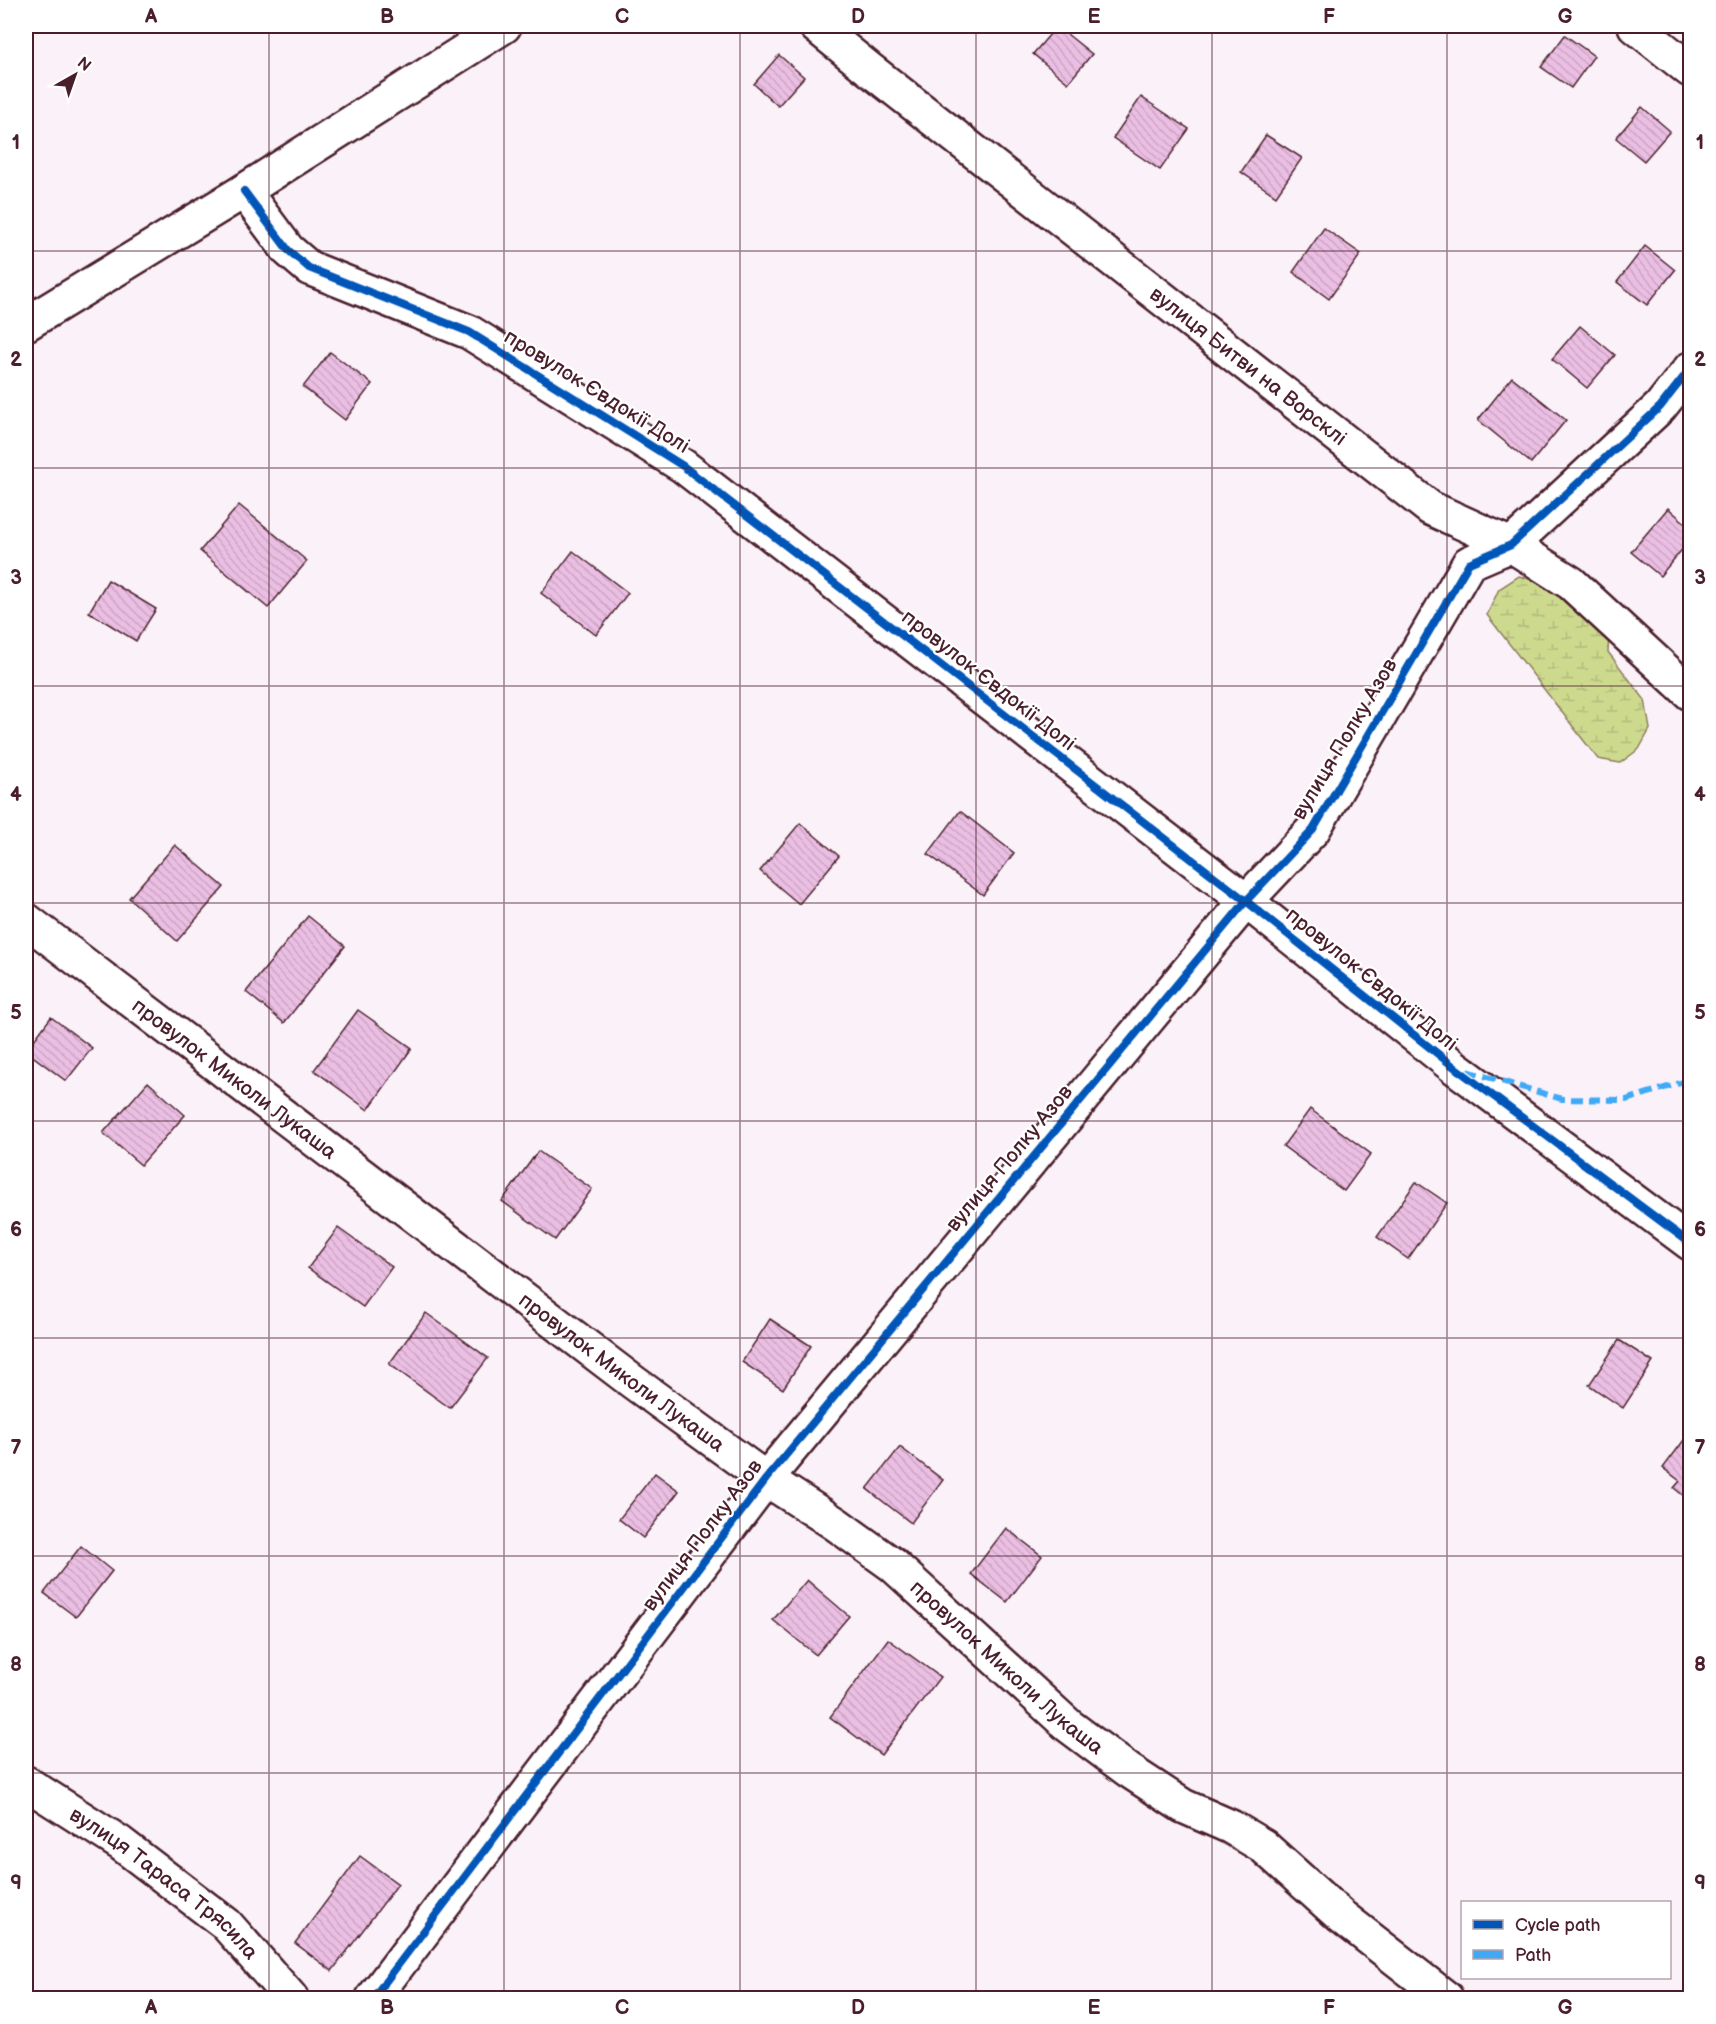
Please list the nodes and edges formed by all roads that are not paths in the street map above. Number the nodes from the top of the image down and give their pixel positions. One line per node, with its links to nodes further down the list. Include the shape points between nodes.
1 (504, 26): 5 (street)
2 (816, 26): 8 (street, вулиця Битви на Ворсклі, via 1430,508)
3 (1635, 26): 4 (street)
4 (1690, 70)
5 (244, 191): 6 (street); 10 (street, провулок Євдокії Долі, via 288,250 309,268 469,332 683,466)
6 (26, 324)
7 (1690, 369): 8 (street, вулиця Полку Азов, via 1660,407)
8 (1511, 545): 9 (street, вулиця Битви на Ворсклі, via 1571,583); 10 (street, вулиця Полку Азов, via 1468,563 1313,830)
9 (1690, 693)
10 (1246, 902): 12 (street, провулок Євдокії Долі, via 1453,1066); 13 (street, вулиця Полку Азов)
11 (26, 920): 13 (street, провулок Миколи Лукаша)
12 (1690, 1243)
13 (766, 1479): 16 (street, вулиця Полку Азов); 17 (street, провулок Миколи Лукаша, via 893,1565 1069,1726 1184,1806 1263,1846 1341,1916)
14 (26, 1783): 15 (street, вулиця Тараса Трясила, via 120,1843 226,1924)
15 (291, 1998)
16 (373, 1998)
17 (1446, 1998)

